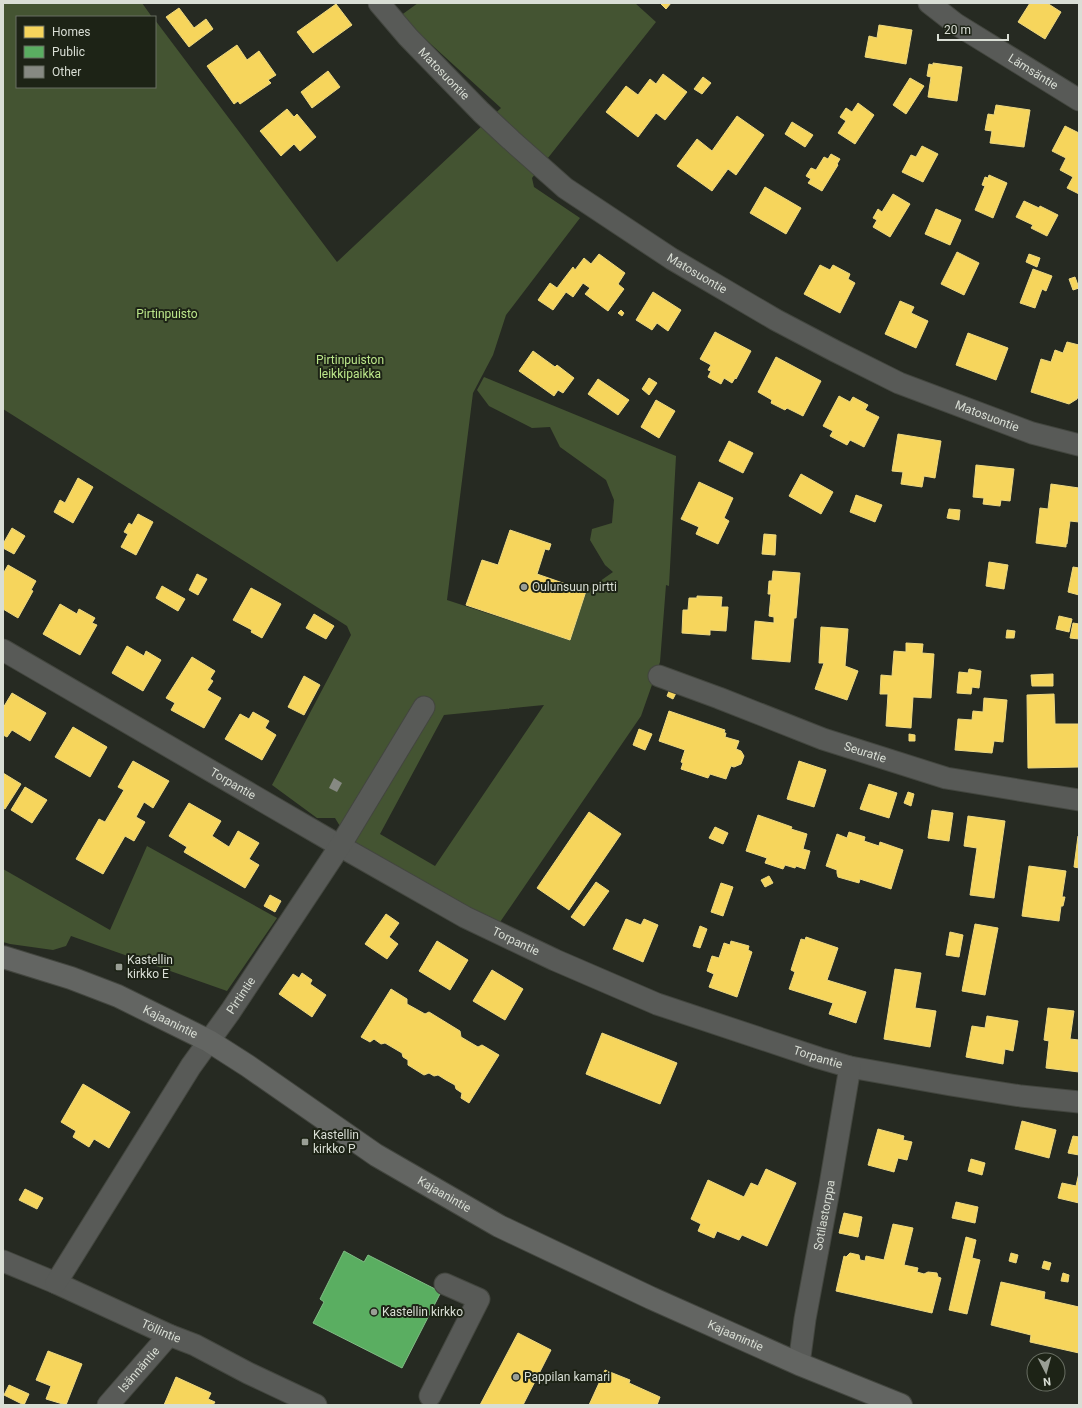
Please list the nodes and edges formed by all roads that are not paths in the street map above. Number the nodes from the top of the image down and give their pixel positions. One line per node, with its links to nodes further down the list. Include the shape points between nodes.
1 (379, 3): 4 (street, Matosuontie, via 408,38 482,112 565,188 672,259 776,320 899,383 1032,433)
2 (929, 3): 3 (street, Lämsäntie, via 956,24)
3 (1079, 100)
4 (1079, 445)
5 (3, 650): 9 (street, Torpantie)
6 (659, 676): 8 (street, Seuratie, via 823,739 946,778)
7 (424, 707): 9 (street, Pirtintie)
8 (1079, 800)
9 (340, 846): 11 (street, Pirtintie); 12 (street, Torpantie, via 465,917 555,960 657,1004)
10 (3, 957): 11 (main road, Kajaanintie, via 118,996)
11 (209, 1042): 15 (street, Pirtintie, via 191,1066); 18 (main road, Kajaanintie, via 376,1155 499,1226)
12 (850, 1066): 13 (street, Torpantie, via 951,1085); 18 (street, Sotilastorppa)
13 (1079, 1102)
14 (3, 1261): 15 (street, Töllintie)
15 (56, 1283): 17 (street, Töllintie)
16 (445, 1284): 19 (street, via 479,1299)
17 (169, 1335): 20 (street, Isännäntie); 21 (street, Töllintie, via 195,1345)
18 (799, 1364): 22 (main road, Kajaanintie)
19 (430, 1396)
20 (108, 1405)
21 (316, 1405)
22 (901, 1405)

